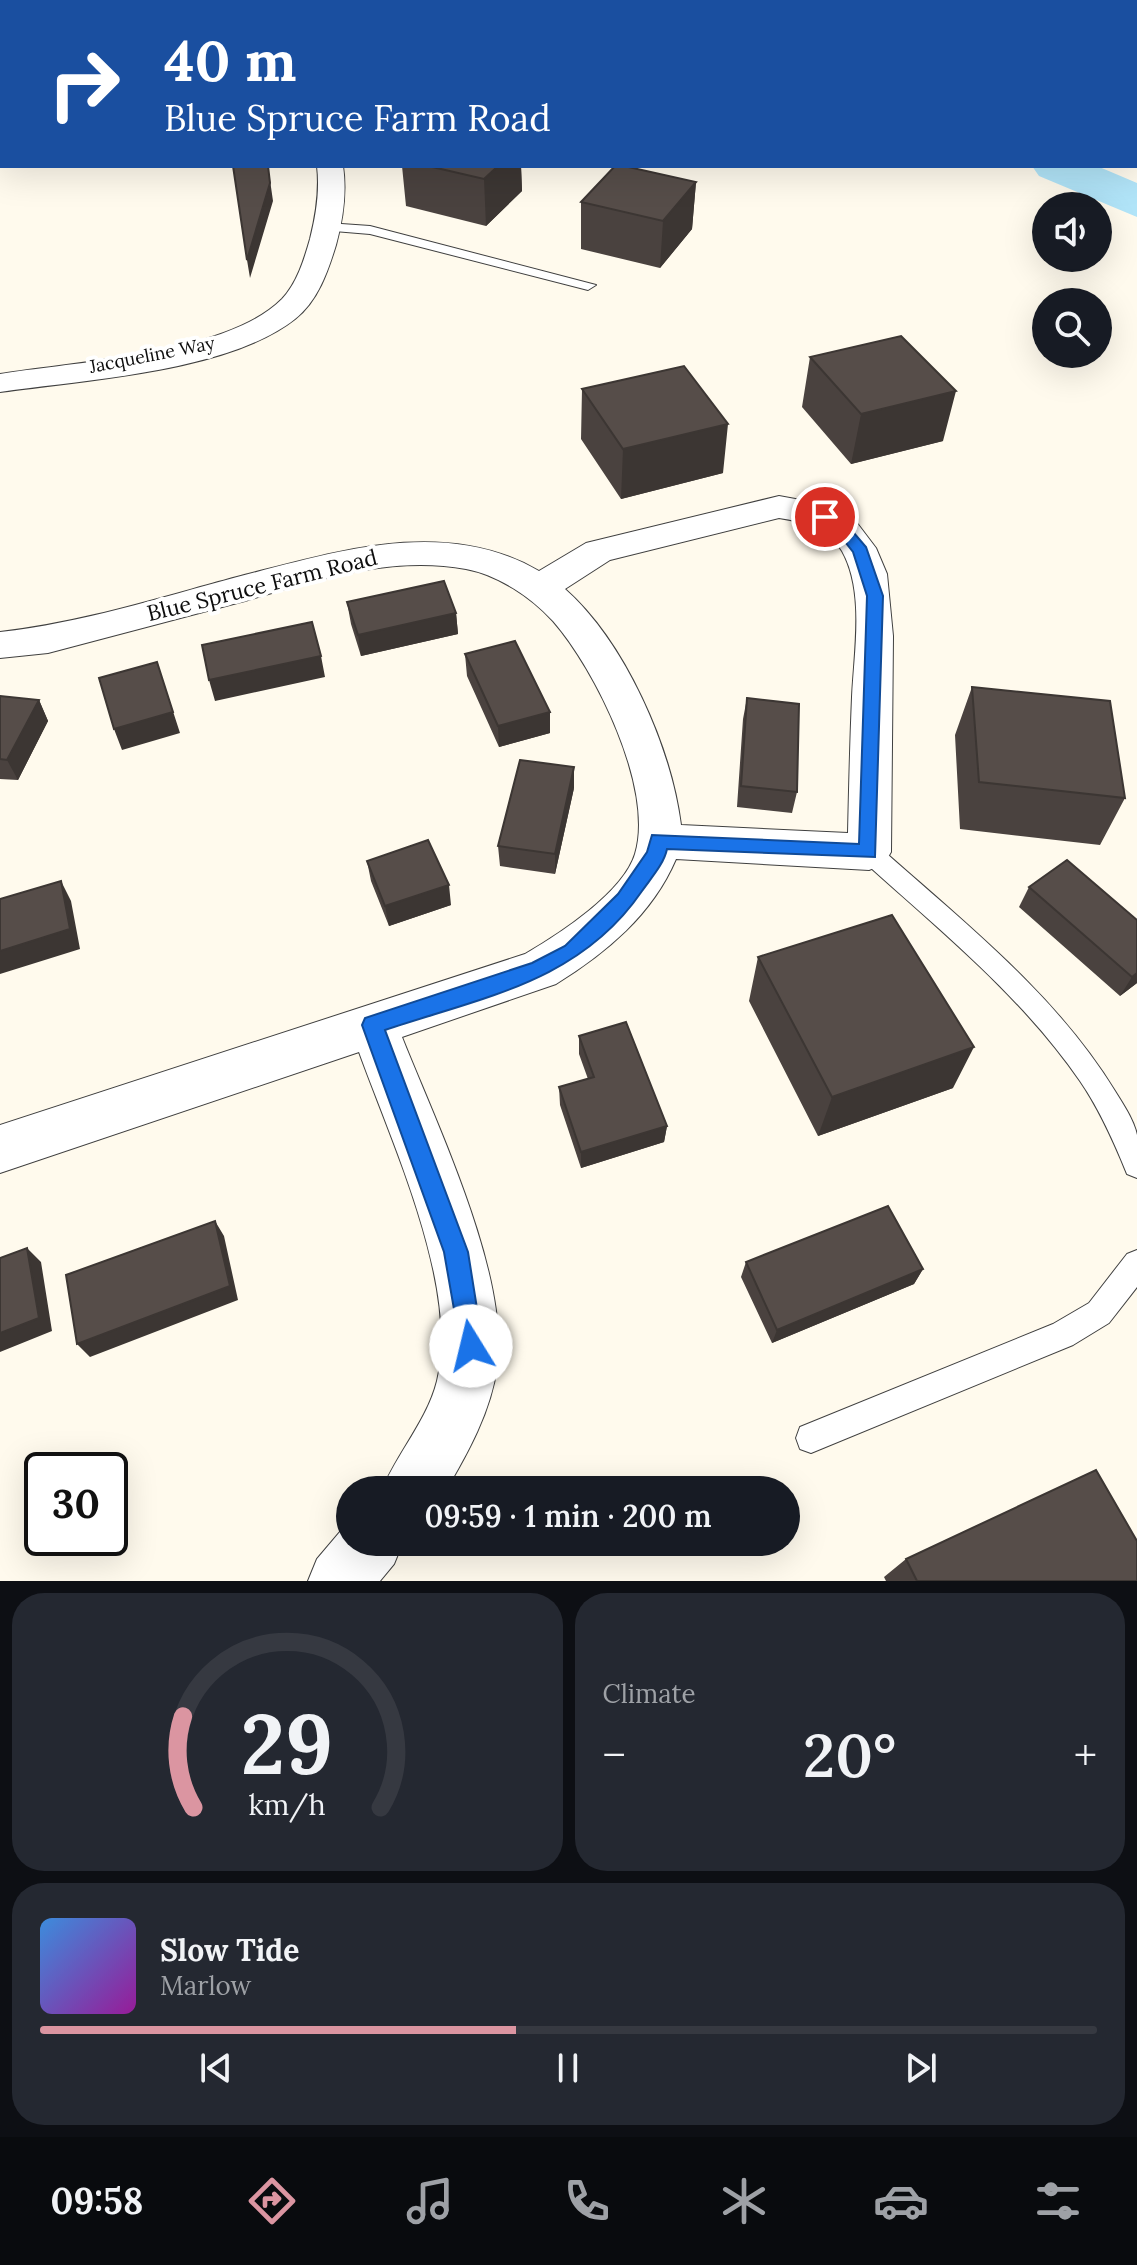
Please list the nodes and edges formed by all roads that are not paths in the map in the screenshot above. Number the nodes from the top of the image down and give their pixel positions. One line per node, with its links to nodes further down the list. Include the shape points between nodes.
1 (330, 168): 2 (street, Jacqueline Way)
2 (327, 227): 3 (lane, via 370,230); 4 (street, Jacqueline Way, via 310,284 283,313 263,325 190,350)
3 (588, 285)
4 (0, 383)
5 (540, 589): 6 (street, Blue Spruce Farm Road, via 489,562 435,553 391,553 48,640); 7 (street, Blue Spruce Farm Road, via 586,637 644,748 660,811); 8 (street, via 599,551 762,510 796,507 835,523 860,551 875,596)
6 (0, 645)
7 (658, 841): 8 (street); 9 (street, Blue Spruce Farm Road, via 657,854 625,900 572,952 539,970)
8 (869, 852): 11 (lane, via 1022,993 1063,1039 1102,1095)
9 (373, 1025): 10 (street, Blue Spruce Farm Road); 14 (street, via 456,1252 471,1346 464,1387)
10 (0, 1149)
11 (1137, 1165)
12 (1137, 1264): 13 (lane, via 1099,1313 1063,1335)
13 (811, 1438)
14 (420, 1476)
15 (360, 1556): 16 (street)
16 (339, 1581)

